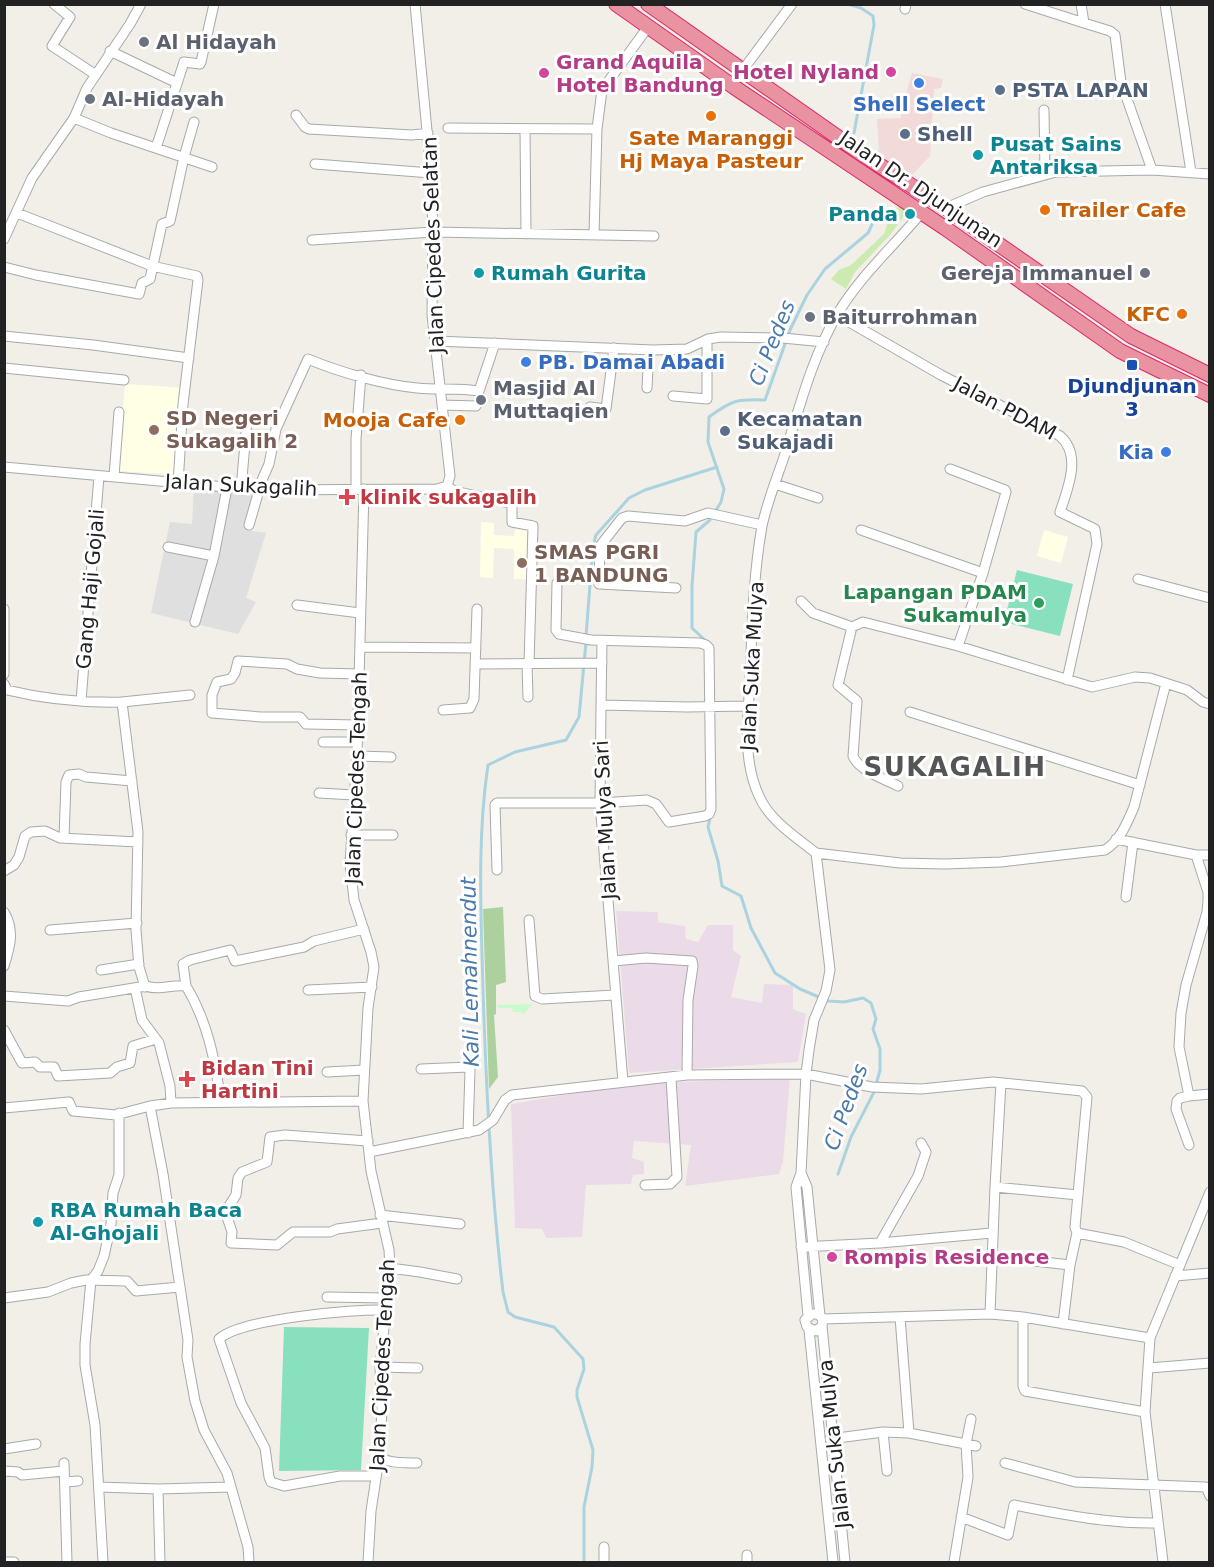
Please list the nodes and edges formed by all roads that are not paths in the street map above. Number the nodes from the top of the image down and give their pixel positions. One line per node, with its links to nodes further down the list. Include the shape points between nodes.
1 (54, 4): 15 (street, via 70,17 52,46)
2 (141, 4): 13 (street)
3 (214, 4): 16 (street, via 201,62 184,62)
4 (415, 4): 24 (street, Jalan Cipedes Selatan)
5 (616, 4): 12 (highway, Jalan Dr. Djunjunan)
6 (648, 4): 14 (highway, Jalan Dr. Djunjunan)
7 (792, 4): 14 (street)
8 (1025, 4): 11 (street)
9 (1081, 4): 11 (street)
10 (1165, 4): 30 (street)
11 (1084, 23): 29 (street, via 1114,35 1121,82)
12 (648, 27): 23 (street, via 602,90); 35 (highway, Jalan Dr. Djunjunan)
13 (110, 51): 15 (street); 16 (street)
14 (742, 70): 34 (highway, Jalan Dr. Djunjunan, via 859,153)
15 (96, 75): 19 (street)
16 (177, 83): 25 (street)
17 (1044, 110): 32 (street)
18 (296, 115): 24 (street, via 309,129)
19 (74, 117): 25 (street); 36 (street, via 33,178)
20 (194, 122): 26 (street)
21 (448, 128): 22 (street)
22 (525, 129): 23 (street); 39 (street)
23 (597, 129): 40 (street)
24 (429, 134): 31 (street, Jalan Cipedes Selatan)
25 (156, 148): 26 (street)
26 (184, 157): 28 (street); 43 (street, via 170,221 162,224)
27 (315, 164): 31 (street)
28 (212, 167)
29 (1152, 170): 30 (street); 32 (street)
30 (1191, 172): 33 (street)
31 (431, 173): 38 (street, Jalan Cipedes Selatan)
32 (1045, 174): 34 (street, via 983,192)
33 (1209, 174)
34 (946, 208): 56 (highway, Jalan Dr. Djunjunan, via 1131,336)
35 (922, 212): 45 (street, Jalan Suka Mulya, via 873,264); 60 (highway, Jalan Dr. Djunjunan, via 1120,351)
36 (17, 213): 37 (street); 43 (street)
37 (6, 232)
38 (433, 232): 39 (street); 42 (street); 48 (street, Jalan Cipedes Selatan, via 431,297)
39 (526, 234): 40 (street)
40 (594, 234): 41 (street)
41 (654, 236)
42 (312, 240)
43 (152, 266): 44 (street, via 150,279 142,283 137,294); 53 (street, via 198,278)
44 (4, 267)
45 (837, 315): 49 (street, Jalan Suka Mulya); 105 (street, Jalan PDAM, via 1067,442 1073,459 1060,512 1095,529 1097,544)
46 (4, 336): 53 (street)
47 (707, 340): 49 (street, via 787,338); 52 (street, via 687,349); 61 (street, via 707,399)
48 (436, 341): 50 (street); 58 (street, Jalan Cipedes Selatan)
49 (824, 342): 72 (street, Jalan Suka Mulya, via 802,396)
50 (495, 343): 51 (street); 58 (street, via 479,390)
51 (614, 348): 52 (street); 64 (street, via 606,409)
52 (649, 350): 59 (street)
53 (189, 358): 71 (street)
54 (4, 368): 57 (street)
55 (362, 375): 58 (street, via 417,388); 76 (street, Jalan Cipedes Tengah, via 356,439); 77 (street, via 308,359 276,429)
56 (1209, 375)
57 (124, 380)
58 (440, 388): 62 (street, Jalan Cipedes Selatan)
59 (647, 388)
60 (1209, 395)
61 (672, 396)
62 (442, 405): 63 (street); 73 (street, Jalan Cipedes Selatan, via 450,476)
63 (476, 406)
64 (590, 407)
65 (119, 412): 70 (street)
66 (247, 421): 75 (street)
67 (4, 467): 69 (street, Jalan Sukagalih)
68 (950, 469): 84 (street, via 1006,492)
69 (99, 476): 70 (street, Jalan Sukagalih); 110 (street, Gang Haji Gojali)
70 (114, 476): 71 (street, Jalan Sukagalih)
71 (178, 484): 74 (street, Jalan Sukagalih)
72 (775, 484): 78 (street); 80 (street, Jalan Suka Mulya)
73 (447, 486): 76 (street, Jalan Sukagalih); 102 (street, Jalan Sukagalih, via 509,503 512,522 533,526)
74 (227, 488): 75 (street, Jalan Sukagalih); 83 (street)
75 (241, 489): 77 (street, Jalan Sukagalih)
76 (360, 489): 77 (street, Jalan Sukagalih); 93 (street, Jalan Cipedes Tengah)
77 (259, 490): 79 (street)
78 (818, 498)
79 (249, 525)
80 (762, 525): 87 (street, via 708,513 685,521 624,517 600,546 599,585); 114 (street, Jalan Suka Mulya)
81 (861, 530): 84 (street)
82 (168, 547): 83 (street)
83 (214, 556): 94 (street)
84 (983, 573): 97 (street)
85 (1138, 579): 88 (street)
86 (557, 583): 96 (street, via 559,634)
87 (676, 588)
88 (1209, 598)
89 (801, 601): 95 (street, via 813,613)
90 (297, 606): 93 (street)
91 (4, 609): 103 (street)
92 (477, 609): 99 (street)
93 (360, 613): 98 (street, Jalan Cipedes Tengah)
94 (195, 622)
95 (852, 627): 97 (street, via 863,622); 125 (street, via 838,685 857,701 854,760)
96 (602, 641): 100 (street, Jalan Mulya Sari); 115 (street, via 706,645)
97 (958, 646): 105 (street)
98 (360, 647): 99 (street); 104 (street, Jalan Cipedes Tengah)
99 (476, 648): 101 (street)
100 (602, 663): 102 (street); 113 (street, Jalan Mulya Sari)
101 (475, 664): 102 (street); 116 (street, via 470,708)
102 (528, 664): 109 (street)
103 (4, 674)
104 (360, 674): 118 (street, Jalan Cipedes Tengah); 118 (street, via 321,673 288,664 238,661 231,679 217,682 212,695 212,713 300,717 306,724)
105 (1067, 680): 106 (street, via 1098,687 1136,677)
106 (1166, 683): 112 (street); 124 (street)
107 (4, 684): 110 (street, via 7,690 15,692)
108 (190, 695): 111 (street)
109 (528, 697)
110 (81, 701): 111 (street)
111 (122, 702): 123 (street)
112 (1209, 704)
113 (601, 705): 115 (street); 128 (street, Jalan Mulya Sari)
114 (748, 706): 115 (street); 135 (street, Jalan Suka Mulya, via 747,758 760,799 773,817)
115 (708, 707): 128 (street, via 709,814 669,822 656,804 647,800)
116 (443, 710)
117 (909, 712): 124 (street)
118 (358, 724): 120 (street, Jalan Cipedes Tengah)
119 (323, 742): 120 (street)
120 (357, 742): 121 (street, Jalan Cipedes Tengah)
121 (357, 756): 122 (street); 127 (street, Jalan Cipedes Tengah)
122 (391, 757)
123 (132, 781): 131 (street, via 69,775); 133 (street)
124 (1140, 785): 132 (street, via 1127,824)
125 (898, 786)
126 (319, 793): 127 (street)
127 (354, 795): 129 (street, Jalan Cipedes Tengah)
128 (600, 803): 138 (street, via 496,803); 147 (street, Jalan Mulya Sari)
129 (351, 835): 130 (street); 144 (street, Jalan Cipedes Tengah, via 351,885)
130 (393, 835)
131 (64, 838): 133 (street); 139 (street, via 45,831 31,832 14,865)
132 (1116, 839): 134 (street); 135 (street, via 1105,850 1001,862 900,863)
133 (138, 842): 143 (street)
134 (1133, 842): 136 (street); 140 (street)
135 (816, 853): 163 (street, Jalan Suka Mulya, via 830,970 812,1030)
136 (1196, 855): 137 (street); 169 (street, via 1208,901 1181,1013 1179,1047)
137 (1209, 855)
138 (497, 870)
139 (4, 871)
140 (1126, 897)
141 (4, 912): 146 (street, via 9,921)
142 (529, 920): 156 (street, via 535,996 542,999)
143 (136, 923): 145 (street); 148 (street)
144 (364, 929): 151 (street, via 235,961 230,950 190,960 183,964); 153 (street, Jalan Cipedes Tengah, via 372,952)
145 (50, 930)
146 (8, 936): 149 (street, via 11,946)
147 (613, 961): 156 (street, Jalan Mulya Sari); 164 (street, via 692,961)
148 (139, 964): 150 (street); 152 (street)
149 (4, 966)
150 (101, 970)
151 (186, 986): 152 (street); 172 (street, via 209,1036)
152 (145, 987): 154 (street)
153 (372, 987): 155 (street); 161 (street, Jalan Cipedes Tengah)
154 (135, 988): 157 (street, via 68,1001); 159 (street, via 142,1020)
155 (308, 990)
156 (615, 995): 166 (street, Jalan Mulya Sari)
157 (4, 996)
158 (4, 1030): 159 (street, via 22,1063 54,1067 60,1077 110,1073 130,1063 134,1044)
159 (156, 1039): 171 (street)
160 (421, 1069): 176 (street, via 469,1067)
161 (364, 1070): 162 (street); 170 (street, Jalan Cipedes Tengah)
162 (327, 1072)
163 (806, 1074): 164 (street); 167 (street, via 876,1087 921,1089); 181 (street, Jalan Suka Mulya)
164 (687, 1075): 165 (street)
165 (671, 1078): 166 (street); 182 (street, via 677,1177 670,1184)
166 (623, 1082): 176 (street, via 512,1095 493,1120)
167 (1001, 1083): 183 (street); 185 (street, via 1085,1093)
168 (1209, 1094): 169 (street)
169 (1189, 1096): 179 (street, via 1177,1101 1176,1109)
170 (363, 1101): 172 (street); 177 (street, Jalan Cipedes Tengah)
171 (171, 1102): 172 (street); 173 (street)
172 (221, 1102)
173 (150, 1106): 175 (street); 201 (street)
174 (4, 1108): 175 (street, via 68,1102 73,1111)
175 (119, 1113): 200 (street, via 118,1180 111,1224 104,1256)
176 (468, 1132): 180 (street)
177 (368, 1141): 180 (street, Jalan Cipedes Tengah); 186 (street, via 270,1137 267,1162 242,1172 238,1178 227,1217 231,1243 277,1245 291,1233 330,1232)
178 (921, 1143): 190 (street, via 926,1152 918,1176)
179 (1190, 1144)
180 (369, 1152): 186 (street, Jalan Cipedes Tengah)
181 (801, 1173): 191 (street, Jalan Suka Mulya, via 807,1186); 192 (street, Jalan Suka Mulya, via 796,1187)
182 (645, 1185)
183 (995, 1187): 185 (street); 188 (street)
184 (1209, 1192): 195 (street)
185 (1078, 1195): 189 (street)
186 (381, 1219): 187 (street); 196 (street, Jalan Cipedes Tengah)
187 (460, 1224)
188 (992, 1233): 190 (street); 193 (street)
189 (1077, 1233): 194 (street); 195 (street, via 1124,1242)
190 (880, 1243): 191 (street)
191 (813, 1246): 192 (street); 210 (street, Jalan Suka Mulya)
192 (801, 1247): 207 (street, Jalan Suka Mulya)
193 (991, 1256): 194 (street); 206 (street)
194 (1070, 1264): 211 (street)
195 (1180, 1265): 198 (street)
196 (390, 1268): 199 (street); 204 (street, Jalan Cipedes Tengah)
197 (1209, 1274): 198 (street)
198 (1175, 1276): 213 (street)
199 (457, 1279)
200 (92, 1280): 201 (street, via 127,1281 136,1291); 203 (street); 235 (street, via 85,1365 96,1425)
201 (180, 1287): 237 (street, via 195,1401)
202 (327, 1297): 204 (street)
203 (4, 1298)
204 (386, 1298): 205 (street, Jalan Cipedes Tengah)
205 (385, 1310): 215 (street, Jalan Cipedes Tengah); 232 (street, via 309,1315 236,1330 219,1339 241,1403 265,1448 271,1482 284,1486 340,1476)
206 (990, 1314): 208 (street); 209 (street)
207 (808, 1316): 210 (street, via 816,1314); 212 (street, via 805,1320)
208 (900, 1317): 210 (street); 221 (street)
209 (1023, 1317): 211 (street); 218 (street, via 1025,1391)
210 (822, 1320): 212 (street, via 816,1331); 222 (street, Jalan Suka Mulya)
211 (1063, 1324): 213 (street)
212 (809, 1330): 223 (street, Jalan Suka Mulya)
213 (1150, 1338): 217 (street)
214 (1209, 1363): 217 (street)
215 (380, 1367): 216 (street); 227 (street, Jalan Cipedes Tengah)
216 (418, 1368)
217 (1149, 1368): 218 (street)
218 (1145, 1412): 236 (street)
219 (971, 1419): 225 (street)
220 (883, 1432): 221 (street); 222 (street); 230 (street)
221 (909, 1433): 225 (street)
222 (834, 1438): 223 (street); 252 (street, Jalan Suka Mulya)
223 (822, 1440): 251 (street, Jalan Suka Mulya)
224 (36, 1444): 226 (street)
225 (971, 1445): 240 (street)
226 (4, 1449)
227 (379, 1458): 228 (street, via 390,1463); 232 (street, Jalan Cipedes Tengah)
228 (417, 1463)
229 (1005, 1463): 236 (street, via 1075,1482)
230 (887, 1471)
231 (4, 1472): 234 (street, via 22,1475 64,1467)
232 (376, 1476): 249 (street, Jalan Cipedes Tengah)
233 (78, 1481): 234 (street)
234 (65, 1482): 245 (street)
235 (99, 1486): 238 (street); 246 (street)
236 (1154, 1486): 239 (street, via 1206,1487); 241 (street)
237 (231, 1487): 238 (street); 248 (street)
238 (158, 1489): 247 (street)
239 (1209, 1496)
240 (961, 1517): 241 (street, via 1008,1535 1014,1505 1093,1519); 253 (street)
241 (1158, 1523): 254 (street)
242 (604, 1547): 250 (street)
243 (4, 1562): 244 (street)
244 (14, 1563)
245 (67, 1563)
246 (103, 1563)
247 (160, 1563)
248 (249, 1563)
249 (368, 1563)
250 (604, 1563)
251 (833, 1563)
252 (845, 1563)
253 (954, 1563)
254 (1162, 1563)

